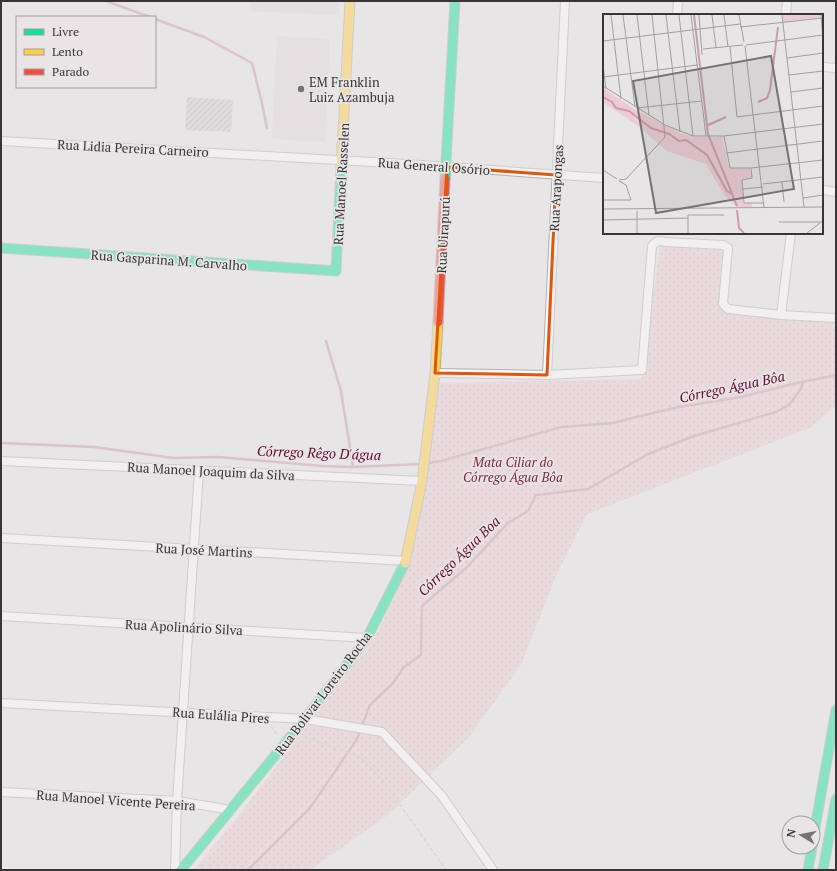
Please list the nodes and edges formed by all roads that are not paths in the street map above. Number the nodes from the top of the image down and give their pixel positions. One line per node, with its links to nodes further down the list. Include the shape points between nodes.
1 (350, 1): 12 (main road, Rua Manoel Rasselen)
2 (455, 1): 13 (main road, Rua Uirapurú)
3 (565, 1): 14 (street, Rua Arapongas)
4 (678, 1): 6 (street)
5 (787, 1): 7 (street)
6 (677, 14)
7 (786, 14)
8 (823, 67): 9 (street)
9 (836, 68)
10 (1, 141): 11 (street, Rua Lidia Pereira Carneiro)
11 (264, 156): 12 (street, Rua General Osório)
12 (342, 160): 13 (street, Rua General Osório); 22 (main road, Rua Manoel Rasselen)
13 (447, 167): 14 (street, Rua General Osório); 25 (main road, Rua Uirapurú)
14 (556, 175): 15 (street, Rua General Osório); 26 (street, Rua Arapongas)
15 (603, 178)
16 (823, 190): 17 (street)
17 (836, 192)
18 (666, 234): 20 (street)
19 (791, 234): 23 (street)
20 (665, 242): 23 (street, via 726,246 728,248 724,306 728,309); 26 (street, via 655,242 652,246 642,370)
21 (1, 248): 22 (main road, Rua Gasparina M. Carvalho)
22 (336, 271)
23 (781, 314): 24 (street)
24 (836, 318)
25 (435, 373): 26 (street); 28 (main road, Rua Uirapurú)
26 (545, 375)
27 (1, 461): 29 (street, Rua Manoel Joaquim da Silva)
28 (424, 468): 30 (main road, Rua Bolivar Loreiro Rocha)
29 (199, 471): 30 (street, Rua Manoel Joaquim da Silva); 32 (street)
30 (422, 481): 33 (main road, Rua Bolivar Loreiro Rocha)
31 (1, 538): 32 (street, Rua José Martins)
32 (194, 549): 33 (street, Rua José Martins); 35 (street)
33 (406, 561): 36 (main road, Rua Bolivar Loreiro Rocha)
34 (1, 616): 35 (street, Rua Apolinário Silva)
35 (188, 627): 36 (street, Rua Apolinário Silva); 39 (street)
36 (367, 638): 40 (main road, Rua Bolivar Loreiro Rocha)
37 (1, 703): 39 (street, Rua Eulália Pires)
38 (836, 710): 45 (main road)
39 (183, 713): 40 (street, Rua Eulália Pires); 43 (street)
40 (305, 720): 44 (main road, Rua Bolivar Loreiro Rocha); 49 (street, Rua Eulália Pires, via 382,732 442,796)
41 (1, 792): 43 (street, Rua Manoel Vicente Pereira)
42 (836, 799): 51 (main road)
43 (177, 801): 44 (street, Rua Manoel Vicente Pereira); 47 (street)
44 (230, 810): 48 (main road, Rua Bolivar Loreiro Rocha)
45 (817, 815)
46 (811, 855): 50 (main road)
47 (175, 870)
48 (181, 870)
49 (493, 870)
50 (808, 870)
51 (823, 870)

